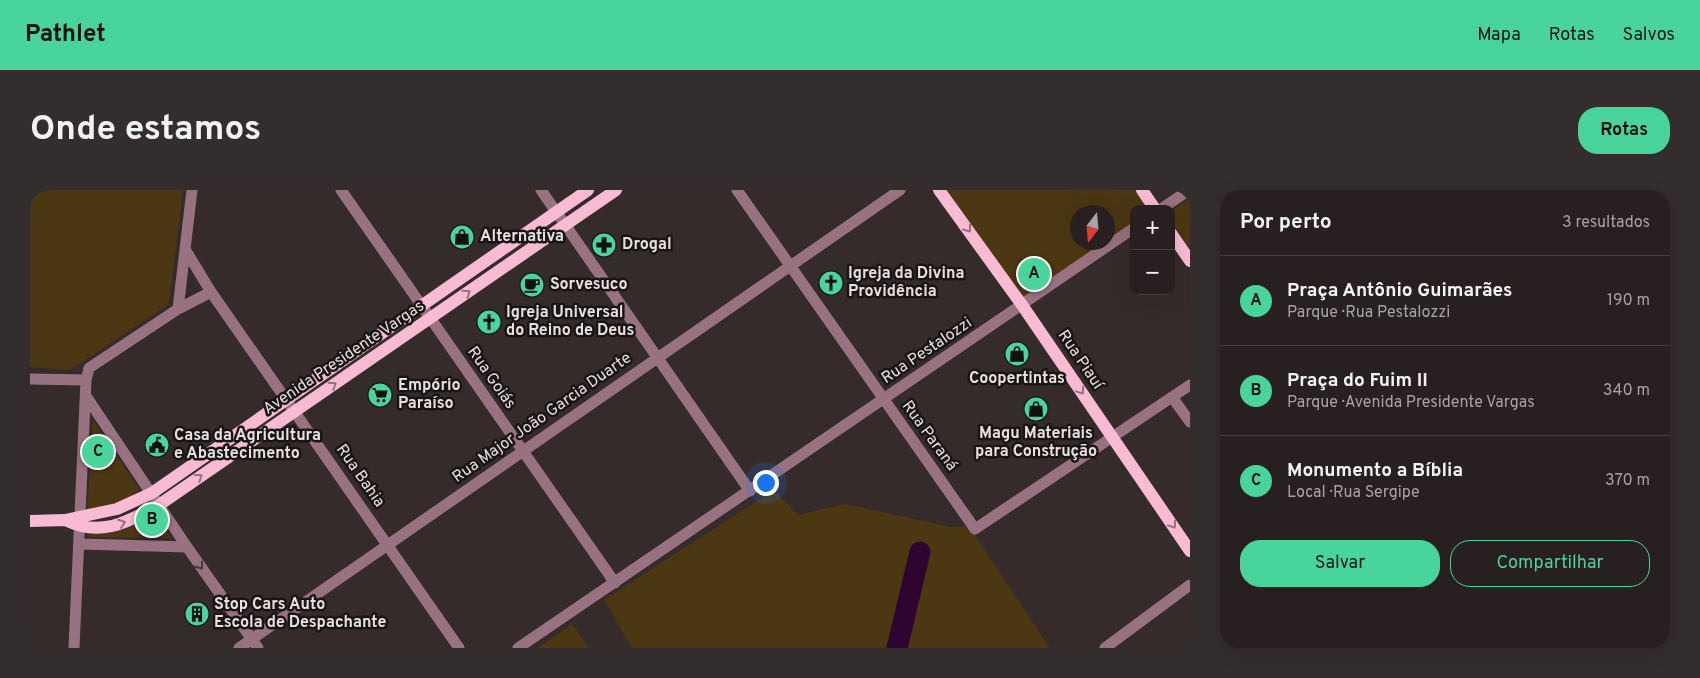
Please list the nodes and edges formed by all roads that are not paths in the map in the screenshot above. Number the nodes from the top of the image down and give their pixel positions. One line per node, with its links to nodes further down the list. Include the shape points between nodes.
1 (192, 190): 17 (street)
2 (341, 190): 22 (street, Rua Goiás)
3 (541, 190): 13 (street)
4 (588, 190): 13 (main road, Avenida Presidente Vargas)
5 (616, 190): 14 (main road, Avenida Presidente Vargas)
6 (737, 190): 19 (street, Rua Paraná)
7 (900, 190): 19 (street, Rua Major João Garcia Duarte)
8 (939, 190): 21 (main road, Rua Piauí, one-way to 21)
9 (1142, 190): 11 (main road)
10 (1188, 190): 12 (street)
11 (1152, 205)
12 (1167, 205)
13 (556, 212): 14 (street); 22 (main road, Avenida Presidente Vargas)
14 (566, 225): 24 (main road, Avenida Presidente Vargas, one-way to 14); 25 (street)
15 (1130, 231): 21 (street, Rua Pestalozzi)
16 (1175, 239): 18 (main road)
17 (186, 249): 20 (street, Rua Bahia); 23 (street)
18 (1190, 261)
19 (790, 266): 25 (street, Rua Major João Garcia Duarte); 32 (street, Rua Paraná)
20 (211, 292): 23 (street); 31 (street, Rua Bahia)
21 (1022, 305): 32 (street, Rua Pestalozzi); 35 (main road, Rua Piauí, one-way to 35)
22 (420, 306): 24 (street, Rua Goiás); 31 (main road, Avenida Presidente Vargas)
23 (178, 308): 27 (street, via 89,368)
24 (430, 319): 33 (main road, Avenida Presidente Vargas, one-way to 24); 36 (street, Rua Goiás)
25 (656, 358): 36 (street, Rua Major João Garcia Duarte); 37 (street)
26 (30, 378): 27 (street)
27 (86, 380): 29 (street)
28 (1190, 385): 30 (street)
29 (86, 396): 38 (street); 41 (street)
30 (1172, 397): 34 (street); 35 (street)
31 (286, 399): 33 (street, Rua Bahia); 38 (main road, Avenida Presidente Vargas)
32 (883, 400): 35 (street, Rua Paraná, via 975,529); 37 (street, Rua Pestalozzi)
33 (294, 412): 39 (main road, Avenida Presidente Vargas, one-way to 33); 43 (street, Rua Bahia)
34 (1190, 422)
35 (1113, 438): 45 (main road, Rua Piauí, one-way to 45)
36 (522, 452): 43 (street, Rua Major João Garcia Duarte); 46 (street, Rua Goiás)
37 (750, 491): 46 (street, Rua Pestalozzi)
38 (152, 493): 39 (street); 41 (main road, Avenida Presidente Vargas)
39 (159, 505): 41 (main road, Avenida Presidente Vargas, one-way to 39, via 119,526); 44 (street)
40 (30, 521): 41 (main road)
41 (81, 521): 42 (street)
42 (80, 544): 44 (street); 49 (street)
43 (389, 544): 48 (street, Rua Major João Garcia Duarte); 51 (street, Rua Bahia)
44 (187, 547): 48 (street, one-way to 48)
45 (1190, 551)
46 (615, 583): 52 (street, Rua Pestalozzi)
47 (1190, 586): 53 (street)
48 (256, 643): 50 (street, Rua Major João Garcia Duarte)
49 (74, 648)
50 (239, 648)
51 (459, 648)
52 (518, 648)
53 (1105, 648)

